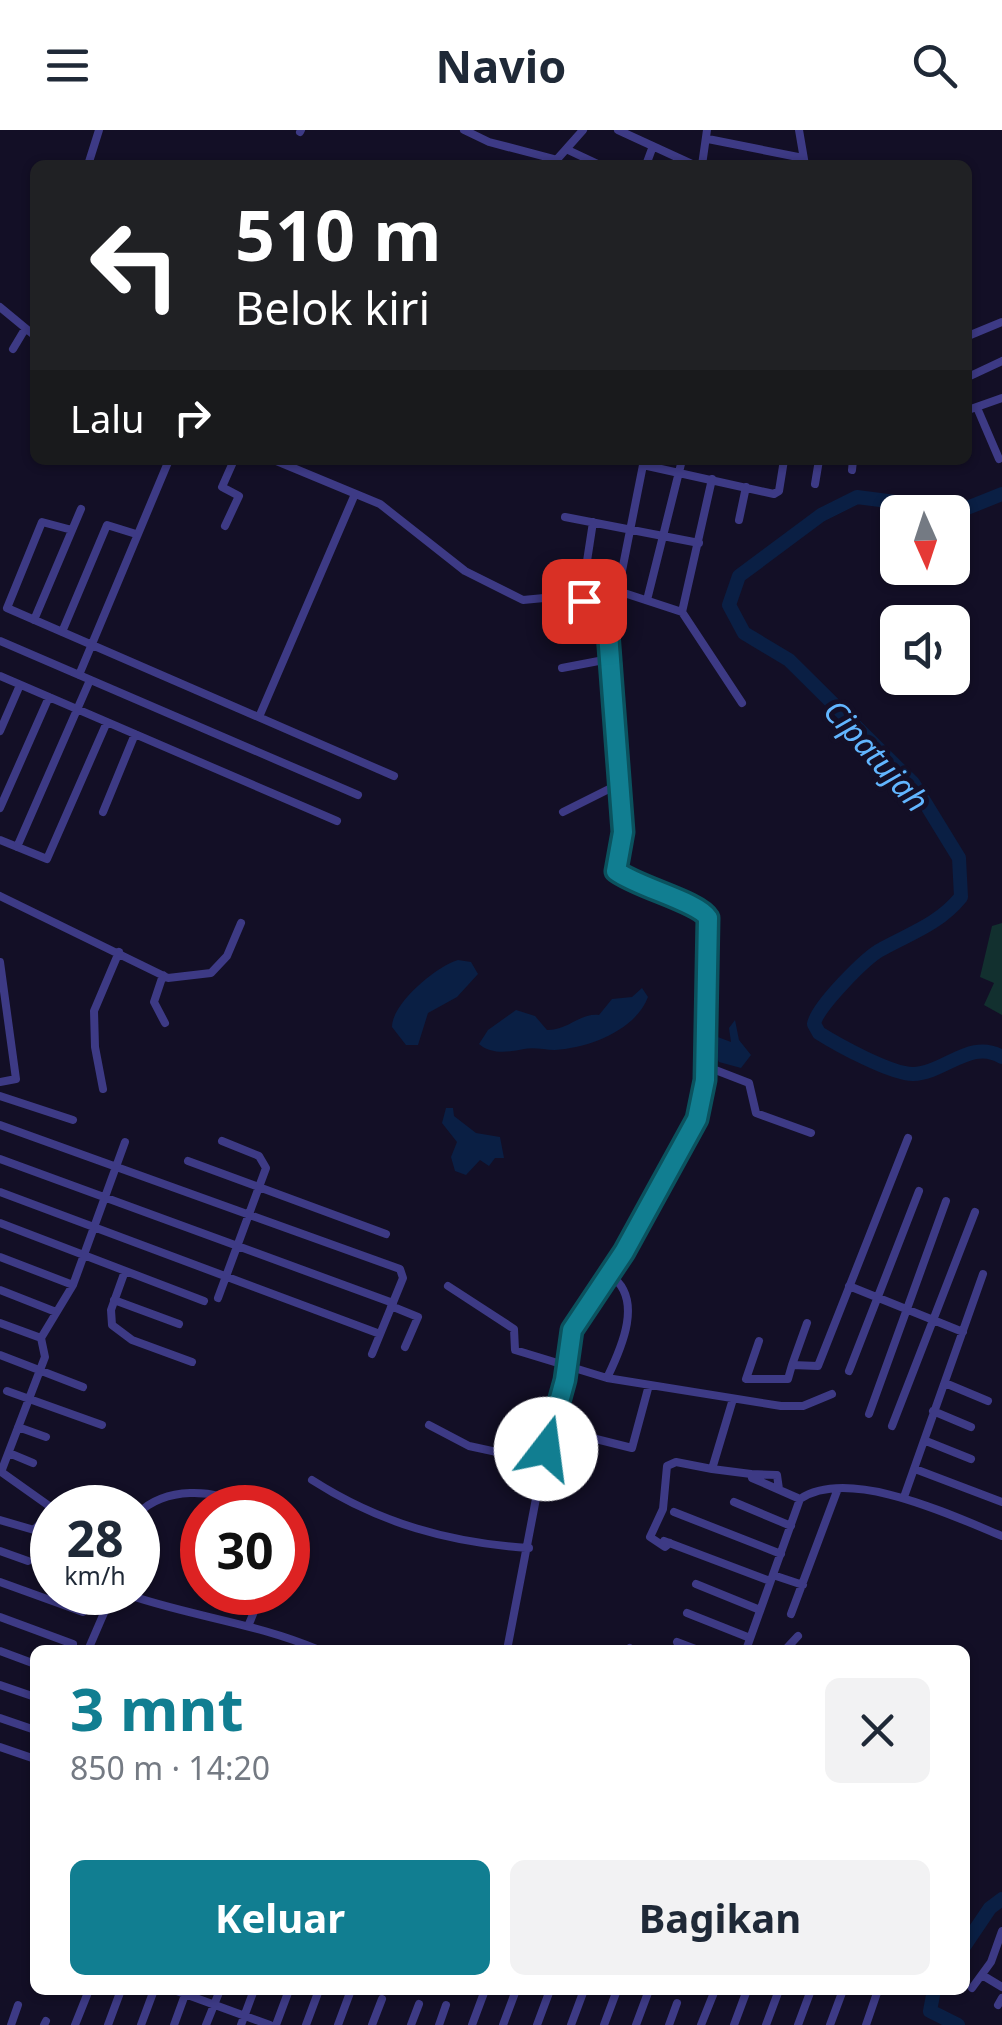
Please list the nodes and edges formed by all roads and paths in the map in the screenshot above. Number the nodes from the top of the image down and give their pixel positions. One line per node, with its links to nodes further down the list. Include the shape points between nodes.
1 (99, 130): 10 (street)
2 (464, 130): 11 (street)
3 (583, 130): 6 (street)
4 (618, 130): 8 (street)
5 (799, 130): 18 (street)
6 (574, 134): 9 (street)
7 (707, 134): 16 (street); 17 (street)
8 (653, 146): 14 (street); 15 (street)
9 (568, 150): 12 (street); 13 (street)
10 (90, 160)
11 (547, 160)
12 (556, 160)
13 (583, 160)
14 (648, 160)
15 (683, 160)
16 (703, 160)
17 (800, 160)
18 (804, 160)
19 (0, 306): 21 (street)
20 (1002, 322): 23 (street)
21 (25, 329): 22 (street); 24 (street)
22 (30, 332)
23 (972, 334)
24 (12, 348)
25 (1002, 361): 26 (street)
26 (972, 375)
27 (1002, 398): 28 (street)
28 (973, 410): 29 (street)
29 (1000, 459)
30 (167, 465): 50 (street)
31 (232, 465): 47 (street, via 222,487 239,496)
32 (286, 465): 42 (street)
33 (643, 465): 49 (street)
34 (651, 465): 38 (street)
35 (681, 465): 38 (street)
36 (783, 465): 41 (street, via 776,493)
37 (818, 465): 40 (street)
38 (679, 472): 39 (street); 51 (street)
39 (712, 479): 41 (street); 52 (street)
40 (814, 484)
41 (746, 487): 45 (street)
42 (355, 494): 55 (street, via 392,511 482,582 530,601); 71 (street)
43 (81, 508): 48 (street)
44 (564, 516): 46 (street)
45 (739, 520)
46 (594, 522): 49 (street); 53 (street)
47 (224, 526)
48 (72, 530): 58 (street); 58 (street, via 44,521 35,538 7,606)
49 (628, 530): 51 (street); 54 (street)
50 (136, 534): 59 (street, via 106,525); 61 (street)
51 (664, 536): 52 (street); 56 (street)
52 (698, 543): 57 (street)
53 (587, 561)
54 (618, 591): 55 (street); 56 (street)
55 (572, 597): 62 (street, via 604,619)
56 (648, 600): 57 (street)
57 (682, 612): 69 (street)
58 (34, 620): 59 (street)
59 (62, 632): 61 (street)
60 (0, 641): 64 (street)
61 (91, 644): 64 (street); 71 (street)
62 (608, 659): 63 (street); 76 (street)
63 (562, 668)
64 (79, 675): 66 (street)
65 (0, 676): 67 (street)
66 (90, 680): 70 (street); 77 (street)
67 (20, 684): 68 (street); 73 (street)
68 (48, 697): 70 (street); 78 (street)
69 (742, 703)
70 (77, 709): 72 (street); 83 (street)
71 (259, 717): 75 (street)
72 (107, 722): 74 (street); 83 (street, via 47,859)
73 (0, 731)
74 (135, 734): 79 (street); 81 (street)
75 (394, 776)
76 (617, 785): 80 (street); 91 (street, via 623,841 616,872 646,890 700,907 708,918)
77 (358, 795)
78 (0, 808)
79 (104, 812)
80 (563, 812)
81 (338, 820)
82 (0, 840): 83 (street)
83 (17, 848)
84 (0, 896): 86 (street)
85 (241, 923): 88 (street, via 227,956 211,972)
86 (119, 952): 88 (street); 93 (street, via 94,1011)
87 (0, 962): 89 (street)
88 (163, 975): 90 (street, via 154,1002)
89 (3, 1008): 92 (street, via 16,1080)
90 (165, 1022)
91 (705, 1066): 97 (street, via 749,1083 756,1113); 120 (street, via 692,1133)
92 (0, 1082)
93 (102, 1089)
94 (0, 1096): 95 (street)
95 (73, 1120)
96 (0, 1125): 103 (street)
97 (811, 1133)
98 (908, 1138): 123 (street)
99 (222, 1141): 104 (street, via 265,1162)
100 (125, 1142): 103 (street)
101 (0, 1159): 107 (street)
102 (188, 1161): 104 (street)
103 (116, 1168): 107 (street); 110 (street)
104 (259, 1187): 110 (street); 113 (street)
105 (918, 1191): 125 (street)
106 (0, 1192): 112 (street)
107 (106, 1198): 112 (street); 114 (street)
108 (946, 1200): 130 (street)
109 (975, 1212): 132 (street)
110 (248, 1216): 114 (street); 129 (street, via 400,1269)
111 (0, 1223): 115 (street)
112 (96, 1228): 115 (street); 119 (street)
113 (386, 1234)
114 (237, 1246): 119 (street); 129 (street)
115 (85, 1256): 117 (street); 121 (street)
116 (0, 1257): 121 (street)
117 (125, 1271): 127 (street); 128 (street)
118 (983, 1274): 136 (street)
119 (226, 1276): 126 (street); 137 (street)
120 (610, 1276): 145 (street, via 573,1327); 148 (street, via 628,1297 625,1332)
121 (73, 1285): 131 (street)
122 (448, 1286): 145 (street, via 514,1329 515,1350)
123 (850, 1286): 125 (street); 144 (street, via 818,1366)
124 (0, 1290): 131 (street)
125 (878, 1296): 130 (street); 147 (street)
126 (218, 1298)
127 (114, 1300): 135 (street); 143 (street, via 110,1320 122,1334)
128 (204, 1301)
129 (392, 1304): 137 (street); 140 (street, via 418,1317)
130 (910, 1310): 132 (street); 158 (street)
131 (56, 1312): 138 (street)
132 (934, 1318): 136 (street); 161 (street)
133 (807, 1322): 144 (street)
134 (0, 1323): 138 (street)
135 (179, 1324)
136 (963, 1332): 149 (street)
137 (380, 1334): 141 (street)
138 (40, 1338): 146 (street, via 45,1357)
139 (759, 1340): 144 (street, via 746,1378 788,1380)
140 (405, 1347)
141 (372, 1354)
142 (0, 1355): 146 (street)
143 (192, 1362)
144 (792, 1365)
145 (567, 1368): 148 (street); 164 (street)
146 (39, 1370): 151 (street); 154 (street)
147 (849, 1371)
148 (607, 1378): 150 (street)
149 (945, 1383): 156 (street); 157 (street)
150 (649, 1386): 155 (street); 164 (street, via 632,1448)
151 (83, 1387)
152 (8, 1391): 154 (street)
153 (832, 1394): 155 (street, via 796,1407)
154 (28, 1398): 159 (street); 162 (street)
155 (734, 1398): 172 (street)
156 (988, 1401)
157 (933, 1411): 163 (street); 166 (street)
158 (869, 1414)
159 (102, 1425)
160 (429, 1425): 169 (street, via 469,1446)
161 (892, 1426)
162 (18, 1427): 165 (street); 167 (street)
163 (971, 1427)
164 (552, 1428): 169 (street)
165 (46, 1437)
166 (926, 1441): 168 (street); 171 (street)
167 (9, 1453): 170 (street); 173 (street)
168 (971, 1459)
169 (543, 1462): 186 (street)
170 (33, 1463)
171 (914, 1469): 177 (street); 180 (street)
172 (712, 1470): 178 (street, via 751,1474); 190 (street, via 667,1466 663,1509 650,1537)
173 (0, 1472): 176 (street)
174 (312, 1480): 186 (street, via 368,1514 418,1530)
175 (836, 1491): 177 (street); 178 (street); 193 (street)
176 (30, 1493)
177 (904, 1497): 185 (street)
178 (800, 1498): 183 (street)
179 (734, 1502): 183 (street)
180 (1002, 1502)
181 (674, 1512): 188 (street)
182 (0, 1520): 184 (street)
183 (792, 1526): 188 (street)
184 (30, 1529)
185 (1002, 1536)
186 (528, 1548): 209 (street)
187 (0, 1551): 189 (street)
188 (781, 1554): 190 (street)
189 (28, 1560)
190 (772, 1578): 193 (street); 196 (street)
191 (0, 1582): 194 (street)
192 (696, 1584): 196 (street)
193 (802, 1585): 198 (street)
194 (30, 1593)
195 (160, 1606): 202 (street)
196 (760, 1610): 204 (street)
197 (686, 1613): 204 (street)
198 (791, 1614)
199 (105, 1615): 207 (street)
200 (253, 1615): 202 (street)
201 (0, 1617): 206 (street)
202 (249, 1624): 208 (street)
203 (798, 1636): 212 (street)
204 (750, 1638): 211 (street)
205 (676, 1642): 210 (street)
206 (73, 1644)
207 (90, 1645)
208 (305, 1645)
209 (508, 1645)
210 (684, 1645)
211 (748, 1645)
212 (790, 1645)
213 (0, 1651): 214 (street)
214 (30, 1662)
215 (0, 1685): 216 (street)
216 (30, 1695)
217 (0, 1718): 218 (street)
218 (30, 1728)
219 (0, 1747): 220 (street)
220 (30, 1757)
221 (1002, 1931): 222 (street)
222 (998, 1950): 223 (street)
223 (982, 1975): 224 (street); 225 (street)
224 (972, 1988)
225 (1002, 1988)
226 (87, 1995): 256 (street)
227 (119, 1995): 257 (street)
228 (152, 1995): 258 (street)
229 (185, 1995): 259 (street)
230 (193, 1995): 250 (street)
231 (218, 1995): 250 (street)
232 (252, 1995): 254 (street)
233 (286, 1995): 261 (street)
234 (317, 1995): 262 (street)
235 (349, 1995): 263 (street)
236 (483, 1995): 267 (street)
237 (514, 1995): 268 (street)
238 (548, 1995): 269 (street)
239 (582, 1995): 270 (street)
240 (615, 1995): 271 (street)
241 (647, 1995): 272 (street)
242 (712, 1995): 274 (street)
243 (745, 1995): 275 (street)
244 (777, 1995): 276 (street)
245 (810, 1995): 277 (street)
246 (841, 1995): 278 (street)
247 (876, 1995): 279 (street)
248 (382, 1999): 264 (street)
249 (678, 2003): 273 (street)
250 (214, 2004): 254 (street); 260 (street)
251 (419, 2004): 265 (street)
252 (446, 2005): 266 (street)
253 (18, 2006): 255 (street)
254 (242, 2020): 261 (street)
255 (11, 2025)
256 (75, 2025)
257 (108, 2025)
258 (141, 2025)
259 (174, 2025)
260 (206, 2025)
261 (273, 2025)
262 (306, 2025)
263 (338, 2025)
264 (372, 2025)
265 (411, 2025)
266 (439, 2025)
267 (472, 2025)
268 (503, 2025)
269 (537, 2025)
270 (571, 2025)
271 (604, 2025)
272 (636, 2025)
273 (669, 2025)
274 (701, 2025)
275 (734, 2025)
276 (766, 2025)
277 (798, 2025)
278 (830, 2025)
279 (867, 2025)

